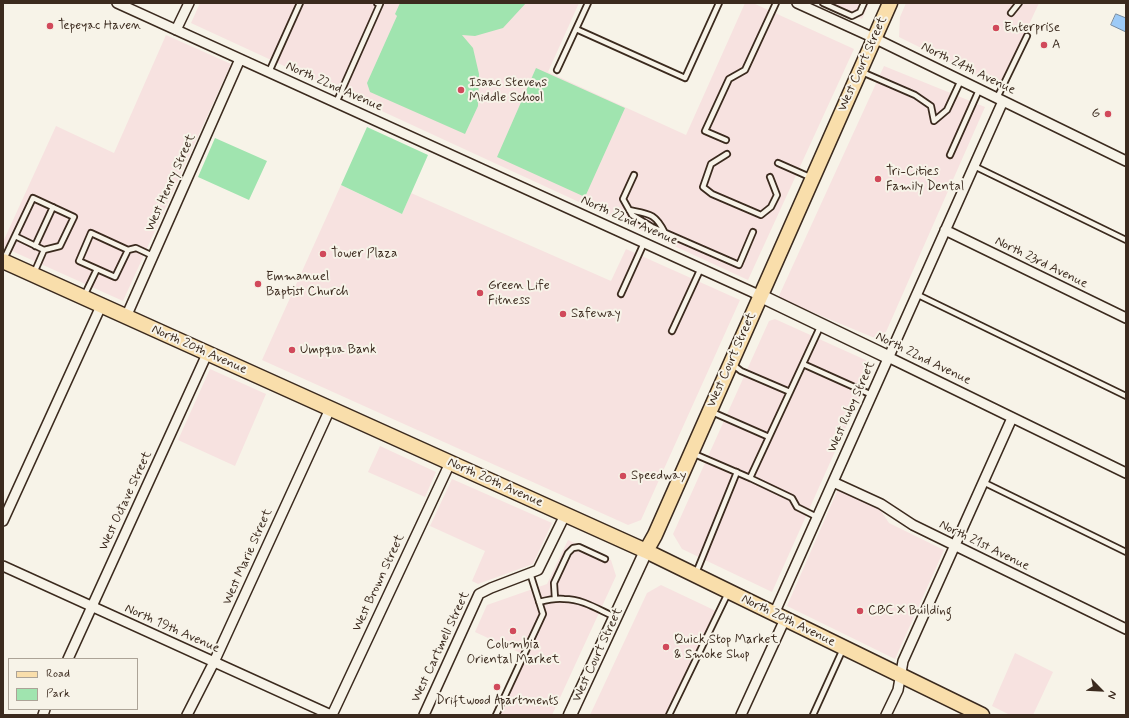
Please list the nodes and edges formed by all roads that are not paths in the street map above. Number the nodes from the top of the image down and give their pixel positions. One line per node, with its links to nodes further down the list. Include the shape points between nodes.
1 (117, 3): 15 (street, North 22nd Avenue)
2 (189, 3): 15 (street)
3 (300, 3): 20 (lane)
4 (378, 3): 25 (lane, via 380,4)
5 (588, 3): 14 (lane)
6 (719, 3): 14 (lane, via 685,78)
7 (776, 3): 26 (lane, via 745,70 729,79 705,131)
8 (797, 3): 17 (street, North 24th Avenue)
9 (823, 3): 10 (lane, via 852,16 860,12)
10 (864, 3)
11 (890, 3): 17 (main road, West Court Street)
12 (1019, 3): 13 (lane)
13 (1011, 12)
14 (576, 28): 19 (lane)
15 (176, 30): 18 (street, North 22nd Avenue)
16 (1027, 36): 24 (lane)
17 (874, 38): 21 (main road, West Court Street); 22 (street, North 24th Avenue)
18 (240, 59): 20 (street, North 22nd Avenue); 46 (street, West Henry Street)
19 (557, 70)
20 (269, 72): 25 (street, North 22nd Avenue)
21 (860, 72): 22 (lane, via 915,95 931,106 934,121 947,110); 34 (main road, West Court Street)
22 (960, 80): 23 (street, North 24th Avenue)
23 (979, 90): 24 (street, North 24th Avenue); 28 (lane)
24 (1000, 99): 29 (street, North 24th Avenue); 31 (street, West Ruby Street)
25 (336, 103): 42 (street, North 22nd Avenue)
26 (726, 140)
27 (727, 154): 33 (lane, via 711,164 703,187 712,194 761,215 771,207 776,195)
28 (950, 155)
29 (1126, 161)
30 (778, 163): 34 (lane)
31 (974, 166): 37 (street, West Ruby Street); 41 (lane)
32 (634, 176): 36 (lane, via 623,199)
33 (770, 177)
34 (813, 178): 53 (main road, West Court Street)
35 (54, 207): 40 (lane, via 33,198); 43 (lane); 44 (lane, via 74,217 60,246)
36 (629, 210): 39 (lane, via 632,215); 39 (lane, via 650,214 659,222)
37 (945, 230): 52 (street, West Ruby Street); 57 (street, North 23rd Avenue)
38 (753, 232): 39 (lane, via 739,265)
39 (665, 233)
40 (15, 236): 43 (lane); 47 (lane)
41 (1126, 240)
42 (644, 243): 48 (street, North 22nd Avenue); 51 (lane)
43 (35, 246): 44 (lane)
44 (44, 250): 50 (lane)
45 (128, 250): 46 (lane, via 136,248); 49 (lane, via 115,277); 49 (lane, via 91,233 79,261)
46 (153, 256): 56 (street, West Henry Street)
47 (3, 261): 50 (main road, North 20th Avenue)
48 (701, 268): 53 (street, North 22nd Avenue); 59 (lane)
49 (96, 269): 54 (lane)
50 (33, 275): 54 (main road, North 20th Avenue)
51 (621, 294)
52 (916, 294): 61 (street, West Ruby Street); 66 (lane)
53 (761, 296): 58 (main road, North 22nd Avenue); 62 (main road, West Court Street)
54 (84, 298): 55 (main road, North 20th Avenue)
55 (101, 306): 56 (main road, North 20th Avenue); 80 (street)
56 (126, 317): 60 (main road, North 20th Avenue)
57 (1126, 318)
58 (821, 325): 61 (main road, North 22nd Avenue); 63 (lane)
59 (672, 331)
60 (208, 354): 67 (main road, North 20th Avenue); 91 (street, West Octave Street)
61 (888, 357): 65 (street, West Ruby Street); 69 (street, North 22nd Avenue)
62 (731, 363): 64 (lane, via 741,371); 68 (main road, West Court Street)
63 (803, 364): 64 (lane); 65 (lane)
64 (790, 392): 70 (lane)
65 (872, 395): 76 (street, West Ruby Street)
66 (1126, 396)
67 (330, 409): 72 (main road, North 20th Avenue); 97 (street, West Marie Street)
68 (710, 410): 70 (lane); 71 (main road, West Court Street)
69 (1012, 418): 74 (street, North 22nd Avenue); 77 (street)
70 (769, 437): 75 (lane)
71 (692, 453): 73 (lane); 82 (main road, West Court Street)
72 (450, 463): 78 (main road, North 20th Avenue); 101 (street, West Brown Street)
73 (737, 472): 75 (lane); 87 (lane)
74 (1126, 473)
75 (750, 478): 79 (lane, via 792,498 797,507)
76 (833, 482): 79 (street, West Ruby Street); 81 (street, North 21st Avenue, via 881,504 913,525)
77 (983, 482): 81 (street); 83 (lane)
78 (565, 515): 82 (main road, North 20th Avenue); 86 (street, West Cartmell Street, via 540,568)
79 (817, 517): 92 (street, West Ruby Street)
80 (3, 521)
81 (955, 546): 94 (street, North 21st Avenue); 98 (street)
82 (646, 551): 87 (main road, North 20th Avenue); 93 (main road, West Court Street)
83 (1126, 552)
84 (605, 559): 89 (lane, via 579,547 573,548 568,553 554,583)
85 (3, 566): 91 (street, North 19th Avenue)
86 (530, 573): 90 (lane); 102 (street, West Cartmell Street, via 479,594)
87 (695, 575): 88 (main road, North 20th Avenue)
88 (728, 592): 92 (main road, North 20th Avenue); 105 (lane)
89 (555, 599): 90 (lane); 93 (lane, via 578,601)
90 (539, 602): 103 (lane, via 543,614)
91 (92, 606): 96 (street, West Octave Street); 97 (street, North 19th Avenue)
92 (780, 616): 95 (main road, North 20th Avenue); 106 (street, West Ruby Street)
93 (615, 617): 104 (main road, West Court Street)
94 (1126, 629)
95 (844, 648): 98 (main road, North 20th Avenue); 107 (lane)
96 (68, 658)
97 (214, 662): 99 (street, North 19th Avenue); 100 (street, West Marie Street)
98 (900, 675): 108 (street, via 898,690); 109 (main road, North 20th Avenue, via 965,709)
99 (318, 712): 101 (street, North 19th Avenue)
100 (186, 715)
101 (332, 715)
102 (424, 715)
103 (496, 715)
104 (570, 715)
105 (669, 715)
106 (741, 715)
107 (813, 715)
108 (886, 715)
109 (982, 715)

